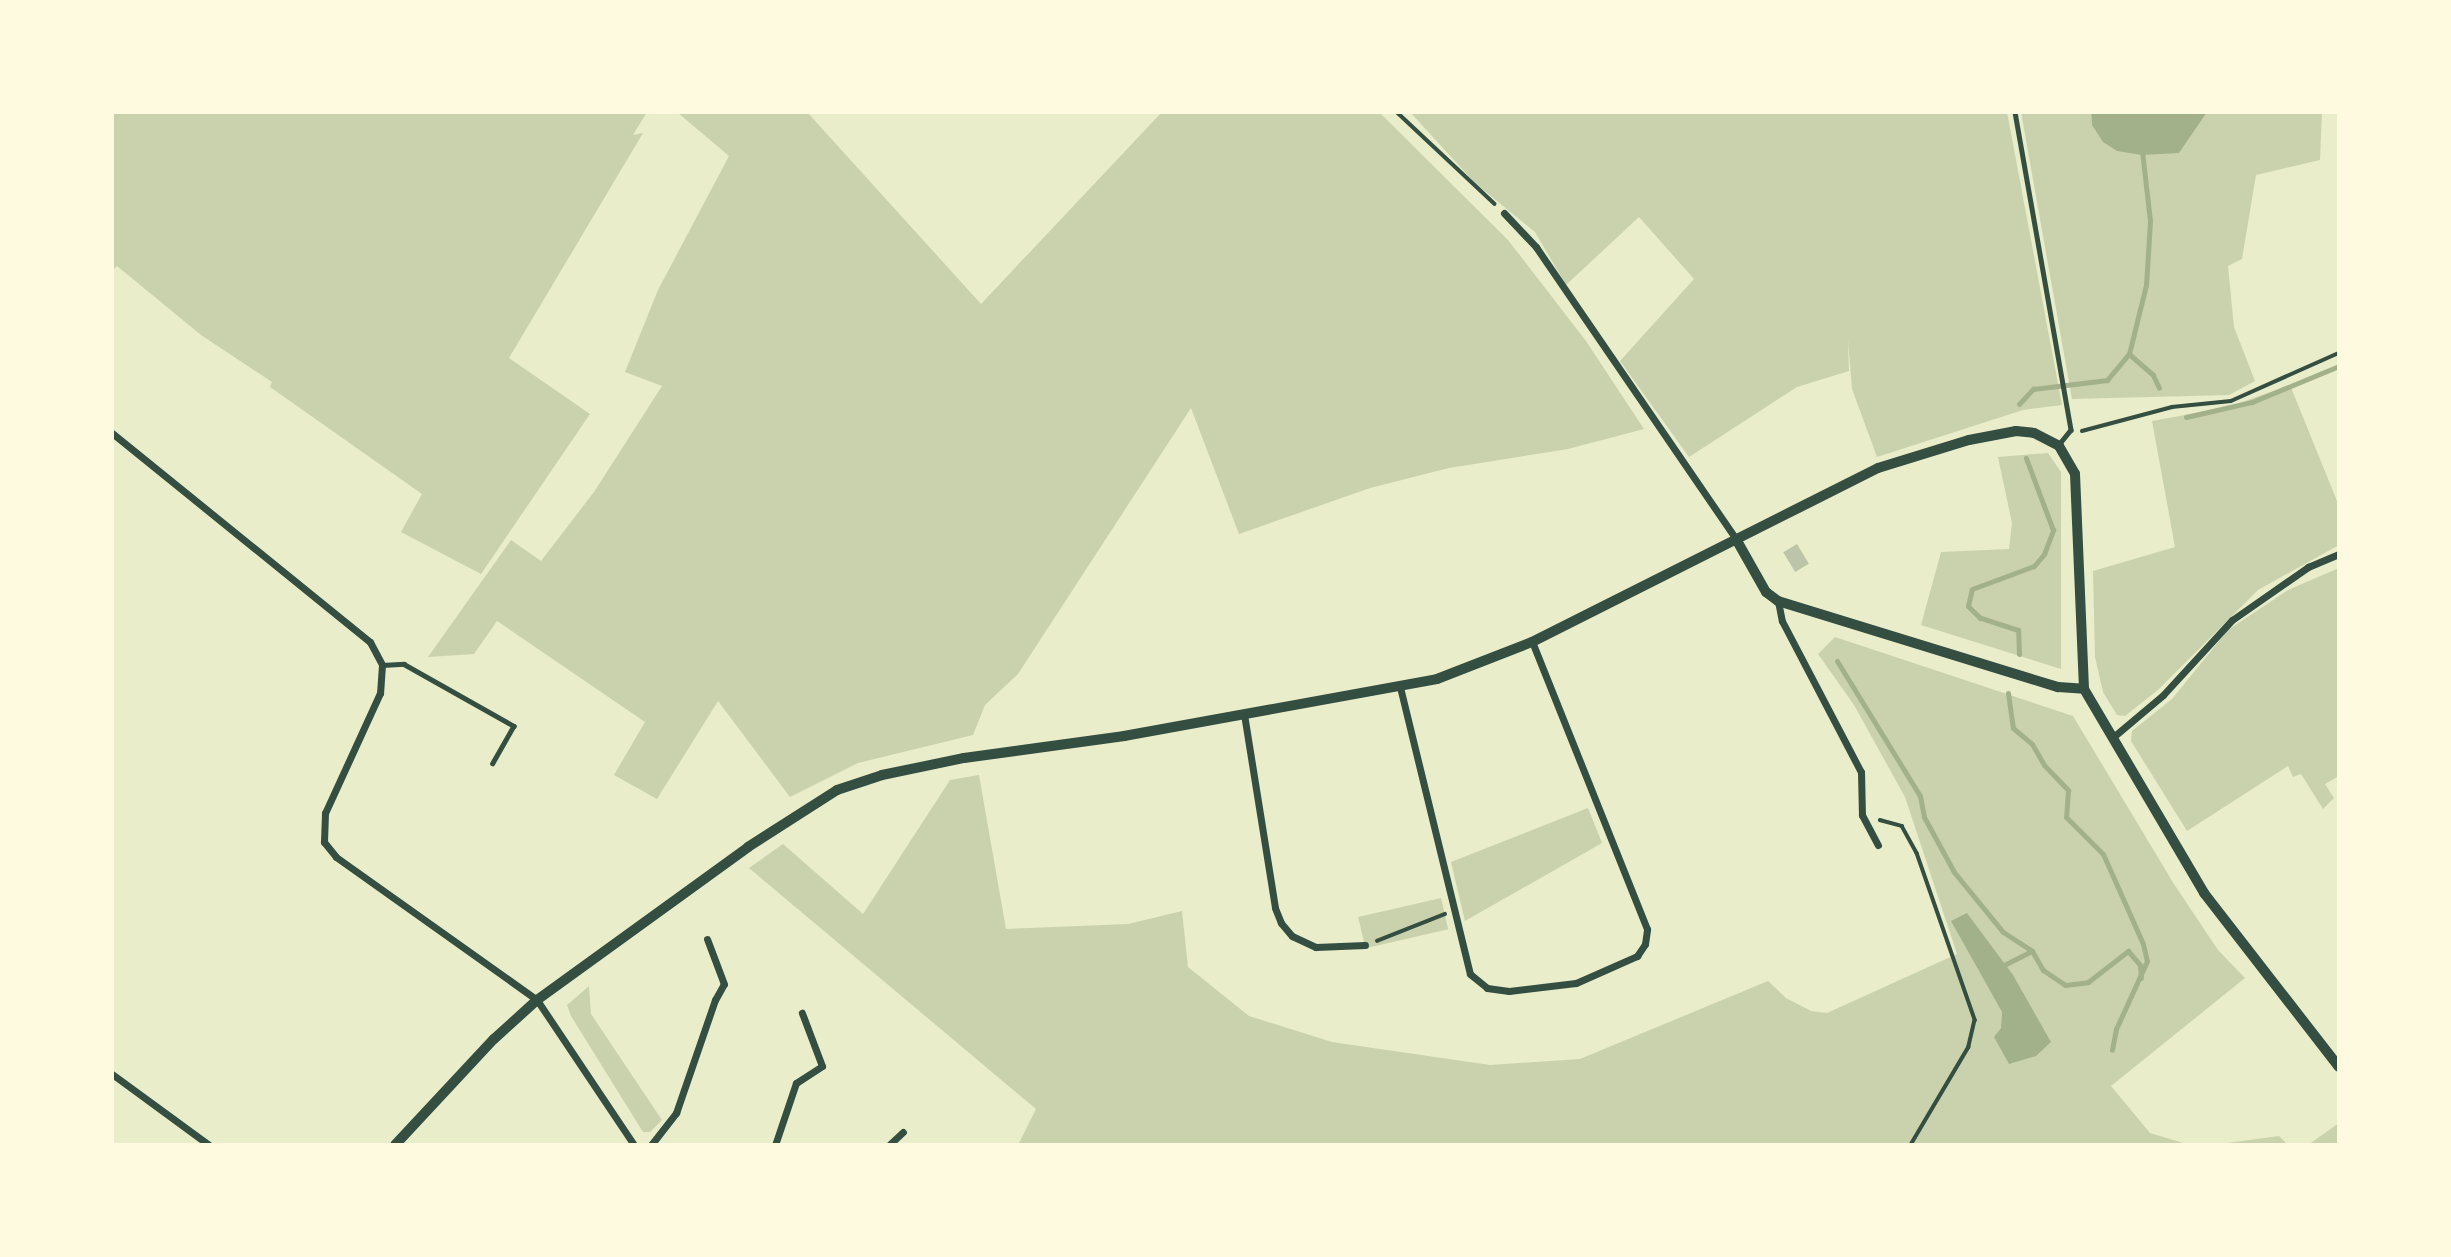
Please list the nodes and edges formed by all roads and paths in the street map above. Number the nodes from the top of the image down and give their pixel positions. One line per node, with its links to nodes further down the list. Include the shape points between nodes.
1 (1397, 112): 3 (path)
2 (2015, 112): 6 (lane, via 2071,430)
3 (1504, 213): 7 (street, via 1536,247)
4 (2339, 353): 6 (path, via 2231,401 2172,407 2089,426)
5 (112, 433): 11 (street, via 370,642)
6 (2059, 446): 7 (street, via 2034,433 2016,431 1969,440 1878,468); 13 (street, via 2075,474)
7 (1736, 539): 9 (street, via 1766,592); 10 (street)
8 (2339, 554): 15 (street, via 2308,567 2232,620 2163,695)
9 (1777, 601): 13 (street, via 2033,680); 17 (street, via 1782,621 1861,772)
10 (1532, 642): 12 (street, via 1468,668); 19 (street, via 1647,929 1645,944 1637,956 1576,983 1497,990 1478,984 1470,974)
11 (382, 666): 16 (lane, via 404,664 514,726); 22 (street, via 375,705 323,819 324,842 336,857)
12 (1400, 687): 14 (street); 19 (street)
13 (2084, 689): 15 (street)
14 (1244, 714): 21 (street, via 1281,923 1292,936 1316,947); 22 (street, via 951,760 837,790 748,847)
15 (2112, 737): 24 (street, via 2218,912)
16 (493, 763)
17 (1861, 815): 18 (street); 33 (path, via 1902,826 1976,1020 1969,1047)
18 (1878, 845)
19 (1453, 911): 21 (path)
20 (707, 939): 30 (street, via 724,984 676,1113)
21 (1365, 945)
22 (537, 1000): 28 (street); 29 (street)
23 (802, 1013): 31 (street, via 822,1066 796,1083)
24 (2339, 1067)
25 (112, 1074): 27 (street)
26 (903, 1132): 32 (street)
27 (209, 1145)
28 (395, 1145)
29 (634, 1145)
30 (651, 1145)
31 (775, 1145)
32 (889, 1145)
33 (1911, 1145)

